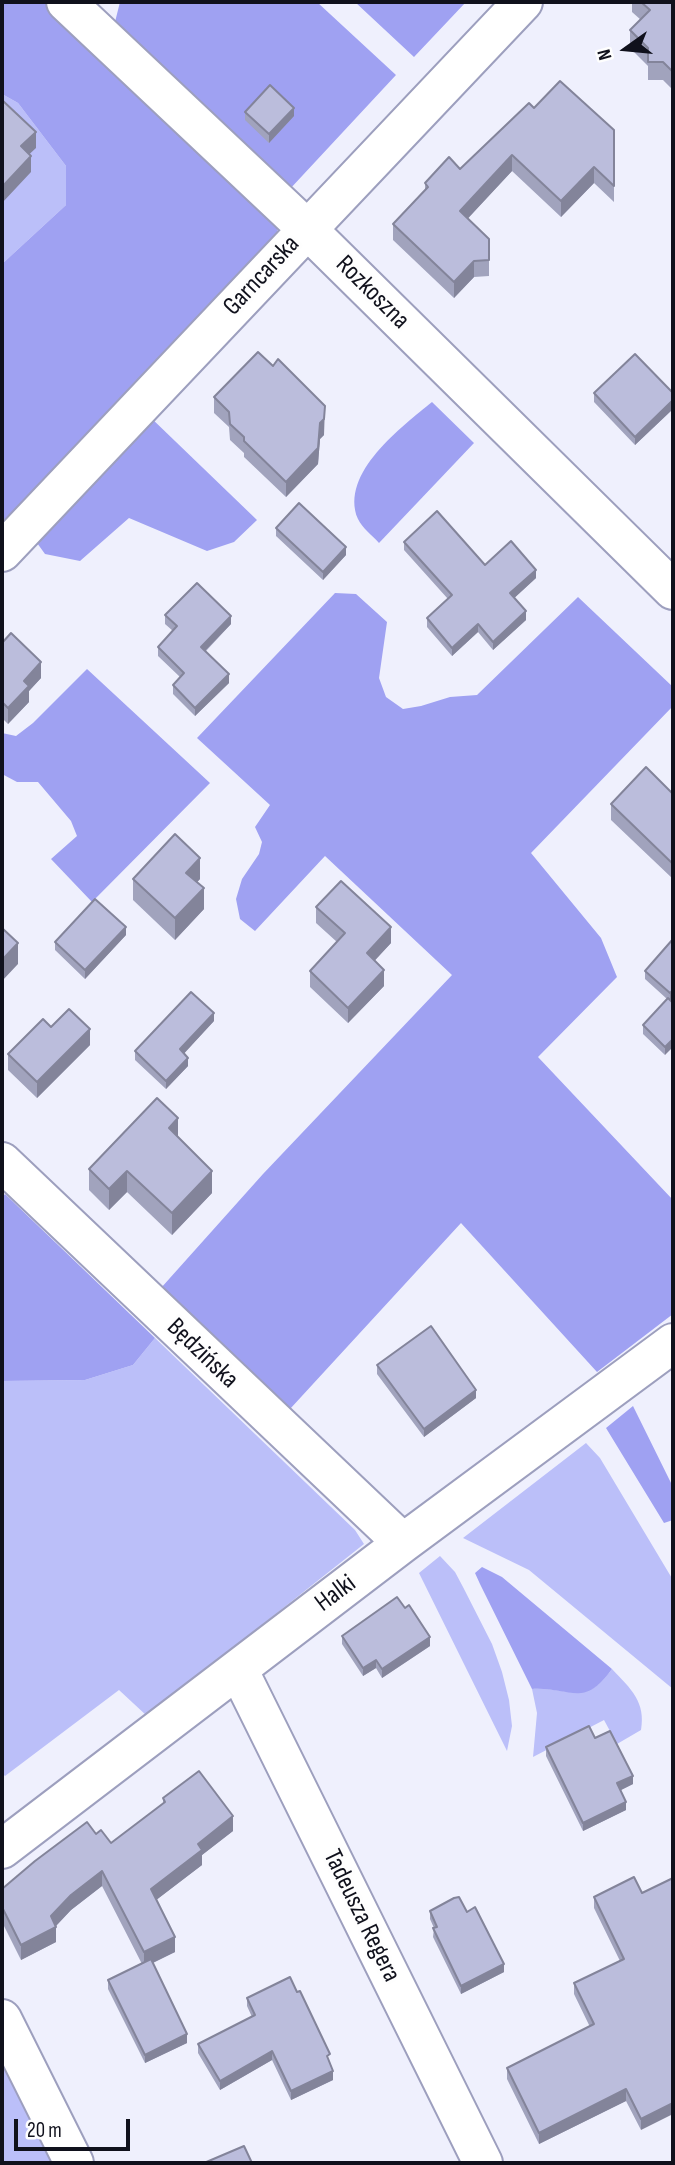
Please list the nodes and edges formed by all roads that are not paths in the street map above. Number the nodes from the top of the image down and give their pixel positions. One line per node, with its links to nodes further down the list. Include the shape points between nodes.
1 (66, 2): 3 (street, Rozkoszna)
2 (523, 2): 3 (street, Garncarska)
3 (307, 229): 4 (street, Garncarska); 5 (street, Rozkoszna)
4 (2, 552)
5 (673, 590)
6 (2, 1162): 8 (street, Będzińska)
7 (673, 1343): 8 (street, Halki)
8 (403, 1544): 9 (street, Halki)
9 (238, 1670): 10 (street, Halki); 13 (street, Tadeusza Regera)
10 (2, 1849)
11 (2, 2019): 12 (street)
12 (74, 2163)
13 (483, 2163)

